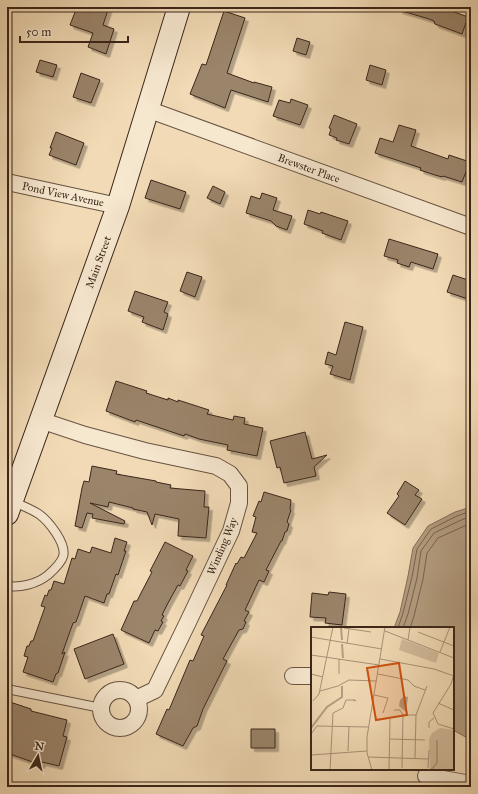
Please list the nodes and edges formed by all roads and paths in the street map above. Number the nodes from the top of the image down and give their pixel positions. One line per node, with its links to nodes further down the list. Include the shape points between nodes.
1 (179, 7): 2 (main road, Main Street)
2 (147, 109): 4 (main road, Main Street); 5 (street, Brewster Place)
3 (7, 182): 4 (street, Pond View Avenue)
4 (118, 206): 6 (main road, Main Street)
5 (471, 228)
6 (40, 420): 7 (main road, Main Street); 12 (street, Winding Way, via 145,451 216,466 230,474 239,486 239,503 231,531 188,622 155,690)
7 (9, 507): 8 (lane, via 36,511 46,519 64,545 64,552 62,560 44,578 29,585)
8 (7, 586)
9 (293, 676): 10 (street)
10 (311, 676)
11 (12, 690): 13 (lane)
12 (136, 699): 13 (street, via 125,690 118,690 105,696); 13 (street, via 139,711 137,717 127,726 109,724 104,720)
13 (101, 708)
14 (425, 777): 15 (street)
15 (471, 784)

